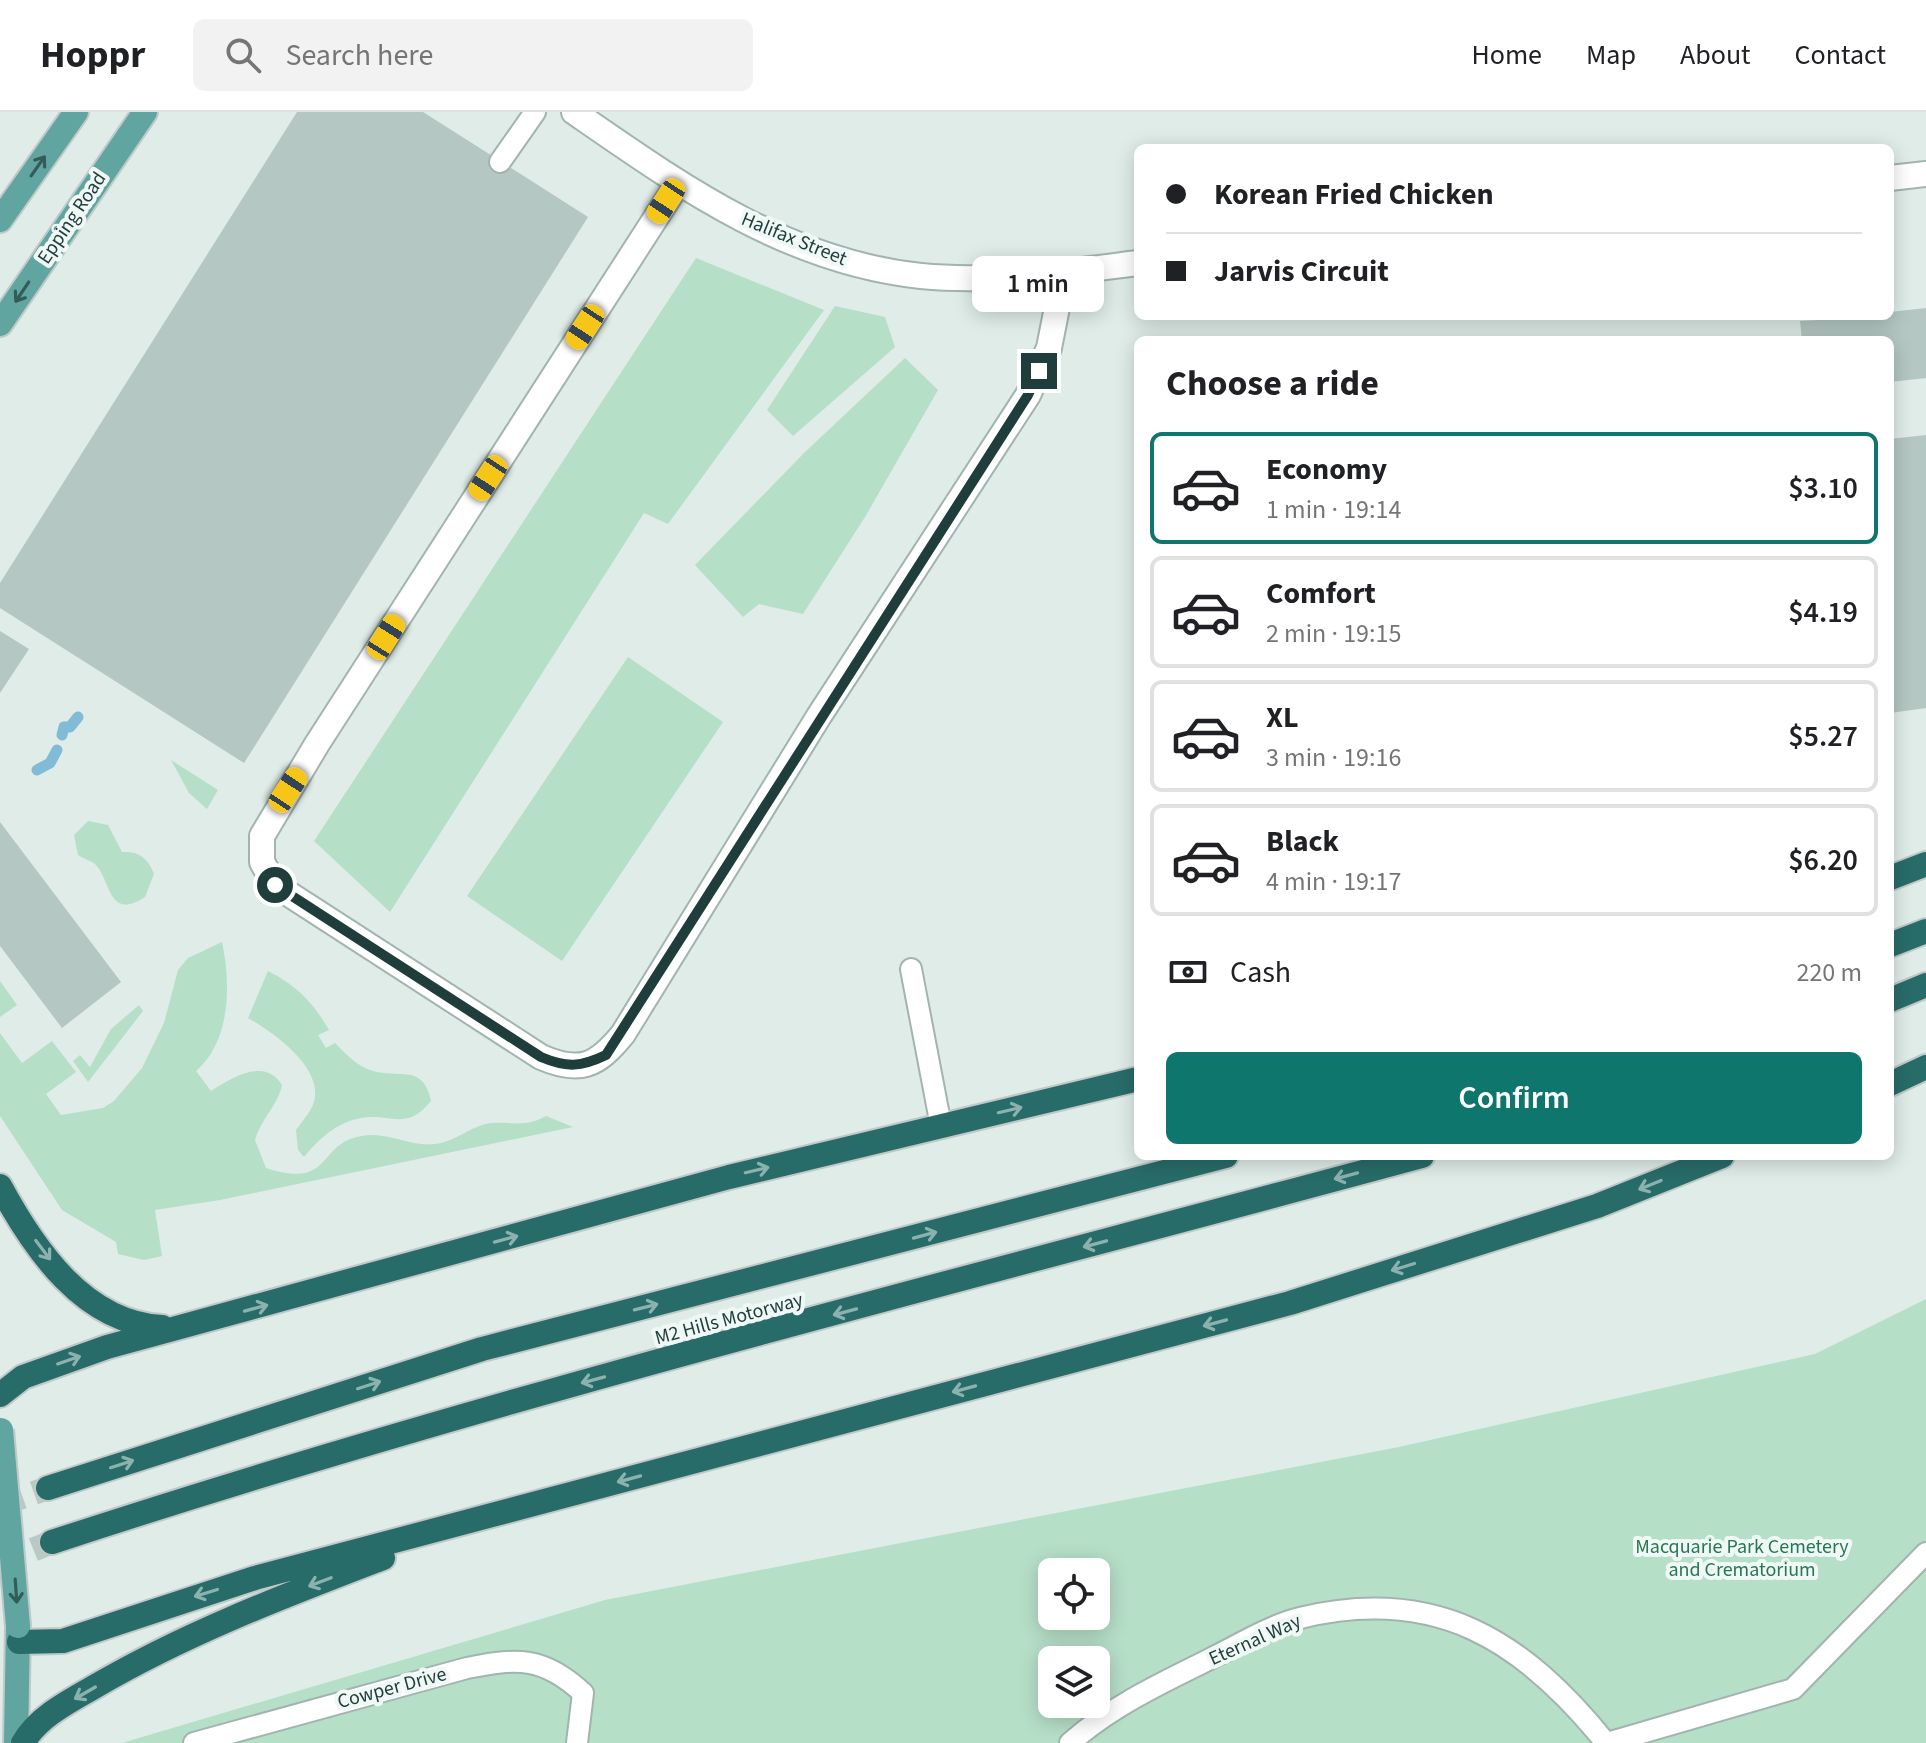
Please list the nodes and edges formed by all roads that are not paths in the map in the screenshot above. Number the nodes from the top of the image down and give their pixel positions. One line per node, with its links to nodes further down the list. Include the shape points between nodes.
1 (76, 112): 9 (main road, one-way to 1)
2 (145, 112): 12 (main road, Epping Road, one-way to 12)
3 (535, 112): 5 (lane)
4 (574, 112): 8 (street, Halifax Street)
5 (500, 162)
6 (1926, 174): 7 (street)
7 (1894, 178)
8 (677, 185): 11 (street, Halifax Street, via 752,225 839,260 920,276 995,278); 11 (street, via 262,836 262,862 275,885 564,1067 584,1066 606,1055 623,1034 819,716 1028,395 1049,348)
9 (0, 220)
10 (1134, 263): 11 (street, Halifax Street)
11 (1064, 272)
12 (0, 324)
13 (1926, 864): 14 (highway)
14 (1894, 876)
15 (1926, 931): 16 (highway)
16 (1894, 943)
17 (911, 969): 23 (lane)
18 (1926, 985): 19 (highway)
19 (1894, 998)
20 (1926, 1067): 22 (highway)
21 (1134, 1080): 23 (highway, one-way to 21)
22 (1894, 1082)
23 (941, 1126): 28 (highway, one-way to 23, via 729,1177)
24 (1211, 1160): 31 (highway, M2 Hills Motorway, one-way to 24, via 482,1349)
25 (1407, 1160): 33 (highway, M2 Hills Motorway, one-way to 33, via 492,1407 276,1469)
26 (1712, 1160): 32 (highway, one-way to 32, via 1597,1206 1290,1303)
27 (0, 1186): 28 (highway, one-way to 28, via 40,1247 91,1304 137,1325)
28 (180, 1328): 29 (highway, one-way to 28, via 23,1377 52,1365)
29 (0, 1395)
30 (1, 1426): 35 (main road, one-way to 35, bridge)
31 (48, 1488)
32 (498, 1515): 35 (highway, one-way to 35, via 255,1578 63,1641); 37 (highway, one-way to 37, via 181,1640 60,1707)
33 (52, 1542)
34 (1926, 1553): 41 (lane, Eternal Way, via 1793,1689)
35 (12, 1635): 36 (main road)
36 (16, 1743)
37 (23, 1743)
38 (194, 1743): 39 (lane, Cowper Drive, via 512,1659 561,1672 583,1693)
39 (577, 1743)
40 (1070, 1743): 41 (lane, Eternal Way, via 1157,1686 1256,1637 1297,1619 1375,1608 1453,1621 1494,1638 1573,1702)
41 (1606, 1743)

